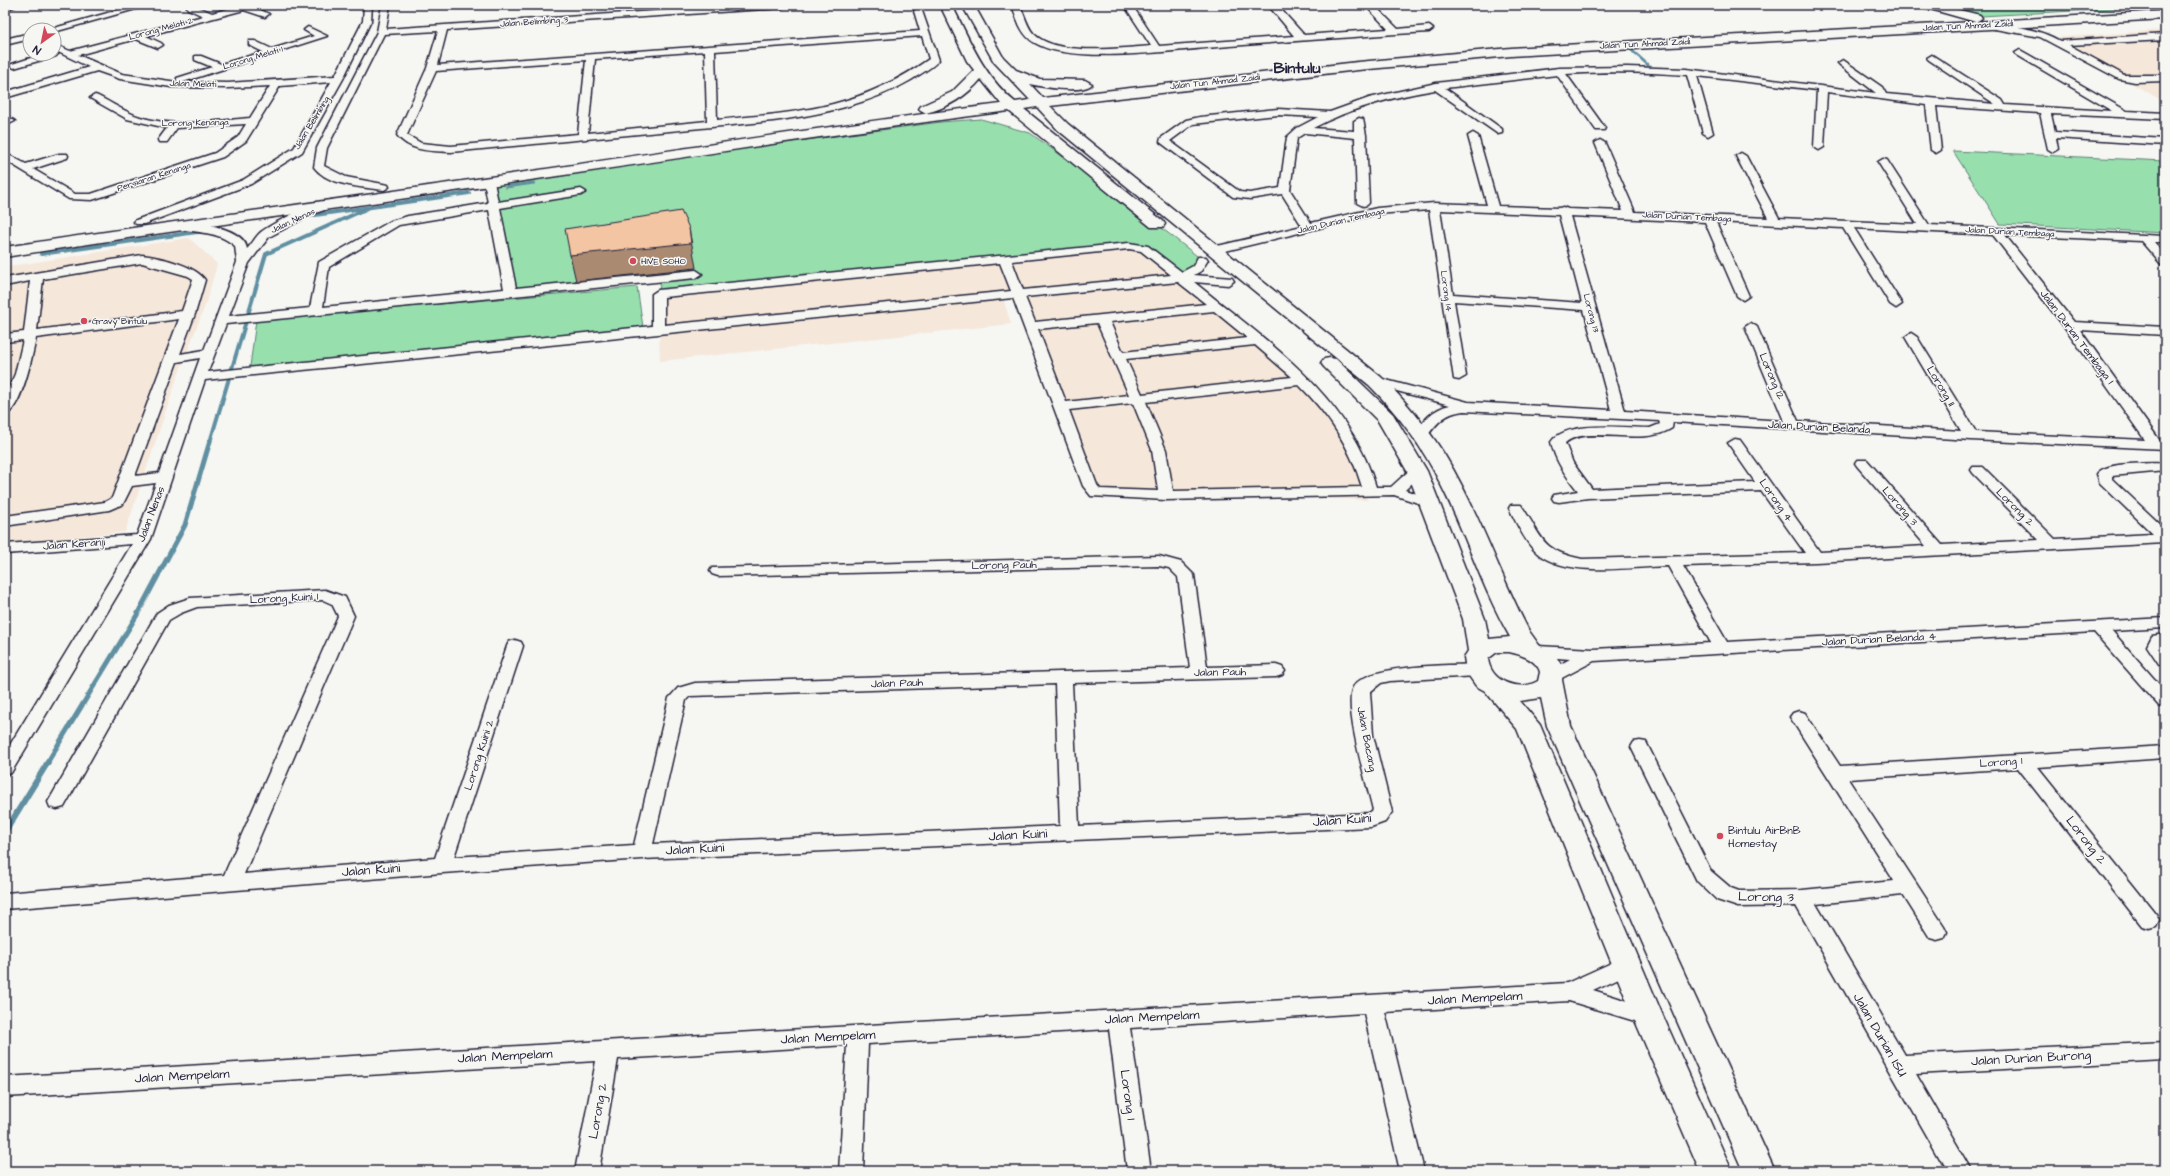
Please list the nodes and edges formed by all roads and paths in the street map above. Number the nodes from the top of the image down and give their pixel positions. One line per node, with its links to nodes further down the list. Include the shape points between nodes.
1 (14, 5): 15 (street)
2 (146, 5): 28 (street)
3 (368, 5): 67 (street, Jalan Belimbing, via 367,21)
4 (386, 5): 34 (street, Jalan Belimbing)
5 (782, 5): 30 (street, Jalan Belimbing 3)
6 (946, 5): 62 (main road)
7 (968, 5): 61 (main road, via 998,59)
8 (1016, 5): 46 (street, via 1031,36 1042,42 1088,52)
9 (1128, 5): 46 (street)
10 (1272, 5): 40 (street)
11 (1369, 5): 35 (street)
12 (1915, 5): 24 (main road)
13 (1927, 5): 25 (main road)
14 (248, 6): 19 (street); 21 (street, Lorong Melati 2)
15 (5, 7)
16 (191, 7): 21 (street)
17 (2165, 8): 25 (main road, Jalan Tun Ahmad Zaidi)
18 (918, 11): 36 (street)
19 (265, 14)
20 (2165, 15): 22 (main road, Jalan Tun Ahmad Zaidi)
21 (211, 16): 23 (street, Lorong Melati 2)
22 (2111, 18): 25 (main road, Jalan Tun Ahmad Zaidi); 26 (main road)
23 (193, 20): 29 (street); 32 (street, Lorong Melati 2)
24 (1942, 21): 25 (main road, Jalan Tun Ahmad Zaidi); 71 (main road, Jalan Tun Ahmad Zaidi, via 1499,45)
25 (1984, 22): 43 (street, via 2043,34); 71 (main road, Jalan Tun Ahmad Zaidi, via 1512,52)
26 (2165, 24)
27 (145, 25): 32 (street)
28 (62, 27)
29 (210, 28)
30 (443, 28): 34 (street, Jalan Belimbing 3); 60 (street)
31 (1429, 29): 35 (street)
32 (158, 30): 37 (street, Lorong Melati 2)
33 (308, 30): 48 (street, Lorong Melati 1, via 323,36)
34 (381, 32): 112 (street, Jalan Belimbing, via 322,148 319,167 328,175 344,181)
35 (1395, 32): 40 (street)
36 (926, 33): 45 (street); 88 (street, via 934,60 889,90 865,100 821,112)
37 (137, 36): 44 (street); 47 (street, Lorong Melati 2)
38 (2165, 37): 43 (street)
39 (22, 38): 41 (street)
40 (1301, 38): 46 (street)
41 (5, 42)
42 (252, 43): 48 (street)
43 (2062, 43): 66 (street, via 2122,77)
44 (158, 45)
45 (710, 48): 51 (street); 88 (street)
46 (1157, 49)
47 (62, 51)
48 (271, 52): 57 (street, Lorong Melati 1)
49 (62, 53): 59 (street, Jalan Melati)
50 (2020, 54): 82 (street)
51 (591, 57): 60 (street); 98 (street)
52 (198, 58): 57 (street)
53 (1932, 58): 79 (street, via 1998,102)
54 (24, 62): 56 (street, Lorong Melati 2)
55 (1843, 63): 74 (street, via 1879,89)
56 (14, 65)
57 (220, 67): 69 (street, Lorong Melati 1)
58 (1741, 67): 65 (street)
59 (96, 68): 69 (street, Jalan Melati, via 122,77); 73 (street)
60 (432, 68): 98 (street, via 402,135 409,143 426,148 451,149)
61 (1009, 70): 71 (main road, via 1028,81 1050,85); 76 (main road)
62 (980, 71): 77 (main road); 80 (main road, via 972,82 954,97)
63 (1559, 71): 64 (street, via 1626,70); 70 (street); 91 (street)
64 (1691, 73): 65 (street); 94 (street)
65 (1749, 78): 72 (street)
66 (2165, 78)
67 (338, 79): 68 (street, Jalan Melati); 124 (street, Jalan Belimbing, via 298,150 247,182)
68 (277, 82): 69 (street, Jalan Melati); 86 (street, Persiaran Kenanga)
69 (166, 84)
70 (1436, 86): 84 (street, via 1399,93); 93 (street)
71 (1129, 87): 76 (main road); 90 (main road, via 1081,106 1069,114)
72 (1822, 88): 74 (street); 103 (street)
73 (5, 94)
74 (1882, 96): 78 (street)
75 (95, 98): 89 (street, Lorong Kenanga, via 136,119)
76 (1037, 99): 77 (main road); 90 (main road)
77 (1007, 102): 80 (main road); 83 (main road); 96 (main road)
78 (1931, 102): 79 (street); 105 (street)
79 (2001, 107): 81 (street)
80 (921, 110): 112 (main road)
81 (2045, 111): 82 (street); 97 (street)
82 (2124, 114): 85 (street)
83 (937, 115): 96 (main road, via 983,116 1011,120); 111 (main road)
84 (1330, 115): 92 (street); 113 (street, via 1278,112 1200,120 1190,122 1165,142 1237,195 1250,196)
85 (2165, 116)
86 (252, 121): 89 (street, Lorong Kenanga); 110 (street, Persiaran Kenanga, via 242,139 219,155 92,197 73,197)
87 (1359, 121): 95 (street)
88 (712, 124): 98 (street)
89 (174, 125): 100 (street)
90 (1063, 128): 135 (main road)
91 (1600, 128)
92 (1301, 130): 95 (street); 113 (street, via 1292,137)
93 (1498, 130)
94 (1708, 133)
95 (1361, 134): 115 (street)
96 (1047, 135): 130 (main road)
97 (2050, 135): 101 (street); 104 (street)
98 (583, 136)
99 (1473, 136): 119 (street)
100 (163, 140)
101 (2165, 142)
102 (1600, 143): 121 (street)
103 (1819, 147)
104 (2053, 149)
105 (1936, 150)
106 (5, 156): 110 (street, Persiaran Kenanga)
107 (63, 156): 110 (street)
108 (1741, 156): 123 (street)
109 (1883, 162): 128 (street)
110 (24, 168)
111 (489, 182): 116 (main road); 117 (street)
112 (384, 187): 124 (main road)
113 (1285, 190): 127 (street)
114 (581, 192): 117 (street)
115 (1363, 203)
116 (331, 205): 126 (main road); 138 (street, Jalan Nenas, via 306,213 264,235)
117 (494, 206): 144 (street); 151 (street, via 401,221 325,263 321,269)
118 (1434, 206): 119 (street, Jalan Durian Tembaga); 127 (street, Jalan Durian Tembaga, via 1377,211); 147 (street, Lorong 14)
119 (1493, 207): 120 (street, Jalan Durian Tembaga)
120 (1562, 210): 121 (street, Jalan Durian Tembaga); 150 (street, Lorong 13)
121 (1630, 214): 122 (street, Jalan Durian Tembaga)
122 (1709, 218): 123 (street, Jalan Durian Tembaga); 146 (street)
123 (1775, 221): 125 (street, Jalan Durian Tembaga)
124 (140, 222): 133 (main road)
125 (1846, 224): 128 (street, Jalan Durian Tembaga); 148 (street)
126 (162, 227): 134 (main road); 138 (street, via 194,226 226,233 241,245)
127 (1309, 228): 135 (street, Jalan Durian Tembaga)
128 (1925, 228): 129 (street, Jalan Durian Tembaga)
129 (1997, 232): 131 (street, Jalan Durian Tembaga); 156 (street, Jalan Durian Tembaga 1)
130 (1169, 233)
131 (2144, 238): 132 (street, Jalan Durian Tembaga); 137 (street)
132 (2165, 239)
133 (5, 242)
134 (5, 252)
135 (1202, 254): 141 (street, via 1197,268); 142 (main road); 170 (main road)
136 (1005, 258): 141 (street, via 1138,246); 145 (street); 158 (street, via 658,294)
137 (2165, 261)
138 (243, 262): 154 (street, Jalan Nenas)
139 (696, 274): 144 (street)
140 (37, 276): 143 (street); 152 (street, via 142,259 152,260 199,280); 160 (street)
141 (1181, 278): 142 (street); 145 (street); 149 (street)
142 (1228, 281): 185 (main road, via 1342,372 1386,418)
143 (5, 282)
144 (511, 292): 151 (street)
145 (1019, 294): 155 (street); 158 (street)
146 (1743, 296)
147 (1447, 297): 150 (street); 167 (street, Lorong 14)
148 (1896, 304)
149 (1217, 307): 153 (street); 163 (street)
150 (1589, 307): 175 (street, Lorong 13)
151 (316, 312): 154 (street)
152 (188, 314): 160 (street); 166 (street)
153 (1102, 319): 155 (street); 165 (street)
154 (221, 321): 164 (street, Jalan Nenas)
155 (1031, 326): 173 (street)
156 (2070, 326): 159 (street); 181 (street, Jalan Durian Tembaga 1)
157 (1751, 327): 177 (street, Lorong 12)
158 (658, 329): 168 (street)
159 (2165, 331)
160 (30, 336): 162 (street); 174 (street, via 22,374)
161 (1912, 337): 179 (street, Lorong 11)
162 (5, 338)
163 (1258, 341): 165 (street); 169 (street)
164 (209, 353): 166 (street); 168 (street, Jalan Nenas)
165 (1118, 356): 171 (street)
166 (172, 359): 187 (street)
167 (1459, 376)
168 (200, 377): 186 (street, Jalan Nenas)
169 (1304, 380): 171 (street); 190 (street, via 1334,414 1355,447)
170 (1374, 381): 172 (street, via 1421,395); 178 (main road, via 1402,410)
171 (1137, 399): 173 (street); 192 (street, via 1159,450)
172 (1473, 406): 175 (street, Jalan Durian Belanda); 178 (street, via 1443,410 1427,424)
173 (1061, 407): 192 (street, via 1090,486 1096,493)
174 (5, 411)
175 (1618, 415): 176 (street, Jalan Durian Belanda)
176 (1665, 418): 177 (street, Jalan Durian Belanda); 191 (street, via 1667,425 1650,432 1575,432 1558,442 1559,449)
177 (1793, 425): 179 (street, Jalan Durian Belanda)
178 (1420, 436): 210 (main road, via 1450,482 1513,620)
179 (1971, 436): 181 (street, Jalan Durian Belanda)
180 (1735, 443): 188 (street, Lorong 4)
181 (2160, 445)
182 (1862, 463): 201 (street, Lorong 3)
183 (2165, 467): 197 (street, via 2111,470 2104,474 2105,480)
184 (1978, 470): 199 (street, Lorong 2)
185 (1417, 471): 189 (street); 194 (main road)
186 (165, 477): 187 (street); 198 (street, Jalan Nenas)
187 (126, 482): 196 (street, via 118,500 109,506)
188 (1767, 486): 191 (street); 202 (street, Lorong 4)
189 (1395, 490): 190 (street); 194 (street)
190 (1370, 491): 192 (street)
191 (1588, 494): 193 (street)
192 (1166, 496)
193 (1559, 498)
194 (1430, 503): 213 (main road, via 1474,619)
195 (1516, 508): 203 (street, via 1543,552 1562,560 1582,564)
196 (5, 521)
197 (2165, 537): 199 (street)
198 (143, 539): 200 (street, Jalan Keranji); 223 (street, Jalan Nenas)
199 (2052, 544): 201 (street)
200 (5, 549)
201 (1938, 550): 202 (street)
202 (1816, 557): 203 (street)
203 (1673, 562): 209 (street)
204 (718, 571): 215 (street, Lorong Pauh, via 1159,561 1175,565 1186,575)
205 (2165, 623): 206 (street, Jalan Durian Belanda 4)
206 (2098, 626): 209 (street, Jalan Durian Belanda 4); 218 (street)
207 (2165, 640): 212 (street, via 2158,640 2156,646)
208 (515, 646): 229 (street, Lorong Kuini 2)
209 (1722, 647): 211 (street, Jalan Durian Belanda 4)
210 (1534, 651): 211 (street, Jalan Durian Belanda 4); 213 (main road, via 1508,644 1488,647); 217 (main road, via 1546,660 1551,668)
211 (1593, 655): 217 (street)
212 (2165, 660)
213 (1484, 670): 217 (main road, via 1517,694 1546,687); 226 (street, Jalan Bacang, via 1390,675 1376,678 1361,690 1360,702 1367,745); 236 (main road, via 1528,725)
214 (1276, 671): 215 (street, Jalan Pauh)
215 (1199, 672): 216 (street, Jalan Pauh)
216 (1063, 678): 227 (street); 228 (street, Jalan Pauh, via 695,689 684,692 678,698)
217 (1551, 678): 251 (main road, via 1558,726)
218 (2165, 702)
219 (1799, 717): 224 (street)
220 (1640, 747): 232 (street, Lorong 3, via 1704,876 1714,887 1738,899)
221 (2165, 752): 222 (street, Lorong 1)
222 (2023, 761): 224 (street, Lorong 1); 234 (street, Lorong 2)
223 (5, 768)
224 (1836, 773): 231 (street)
225 (57, 802): 230 (street, Lorong Kuini 1, via 163,617 175,609 196,602 325,595 340,602 346,616)
226 (1383, 812): 227 (street, Jalan Kuini, via 1371,820)
227 (1070, 833): 228 (street, Jalan Kuini)
228 (642, 852): 229 (street, Jalan Kuini)
229 (442, 865): 230 (street, Jalan Kuini)
230 (231, 881): 233 (street, Jalan Kuini)
231 (1908, 887): 232 (street, Lorong 3); 235 (street)
232 (1802, 898): 244 (street, Jalan Durian ISU)
233 (5, 901)
234 (2148, 920)
235 (1938, 932)
236 (1629, 964): 237 (street); 239 (main road)
237 (1569, 992): 238 (street, Jalan Mempelam); 239 (street, Jalan Mempelam)
238 (1372, 1004): 240 (street, Jalan Mempelam); 249 (street)
239 (1648, 1016): 250 (main road)
240 (1118, 1019): 241 (street, Jalan Mempelam); 248 (street, Lorong 1)
241 (858, 1035): 242 (street, Jalan Mempelam); 247 (street)
242 (609, 1050): 245 (street, Jalan Mempelam); 246 (street, Lorong 2)
243 (2165, 1051): 244 (street, Jalan Durian Burong)
244 (1898, 1065): 252 (street, Jalan Durian ISU)
245 (5, 1087)
246 (587, 1171)
247 (851, 1171)
248 (1139, 1171)
249 (1412, 1171)
250 (1716, 1171)
251 (1759, 1171)
252 (1960, 1171)

